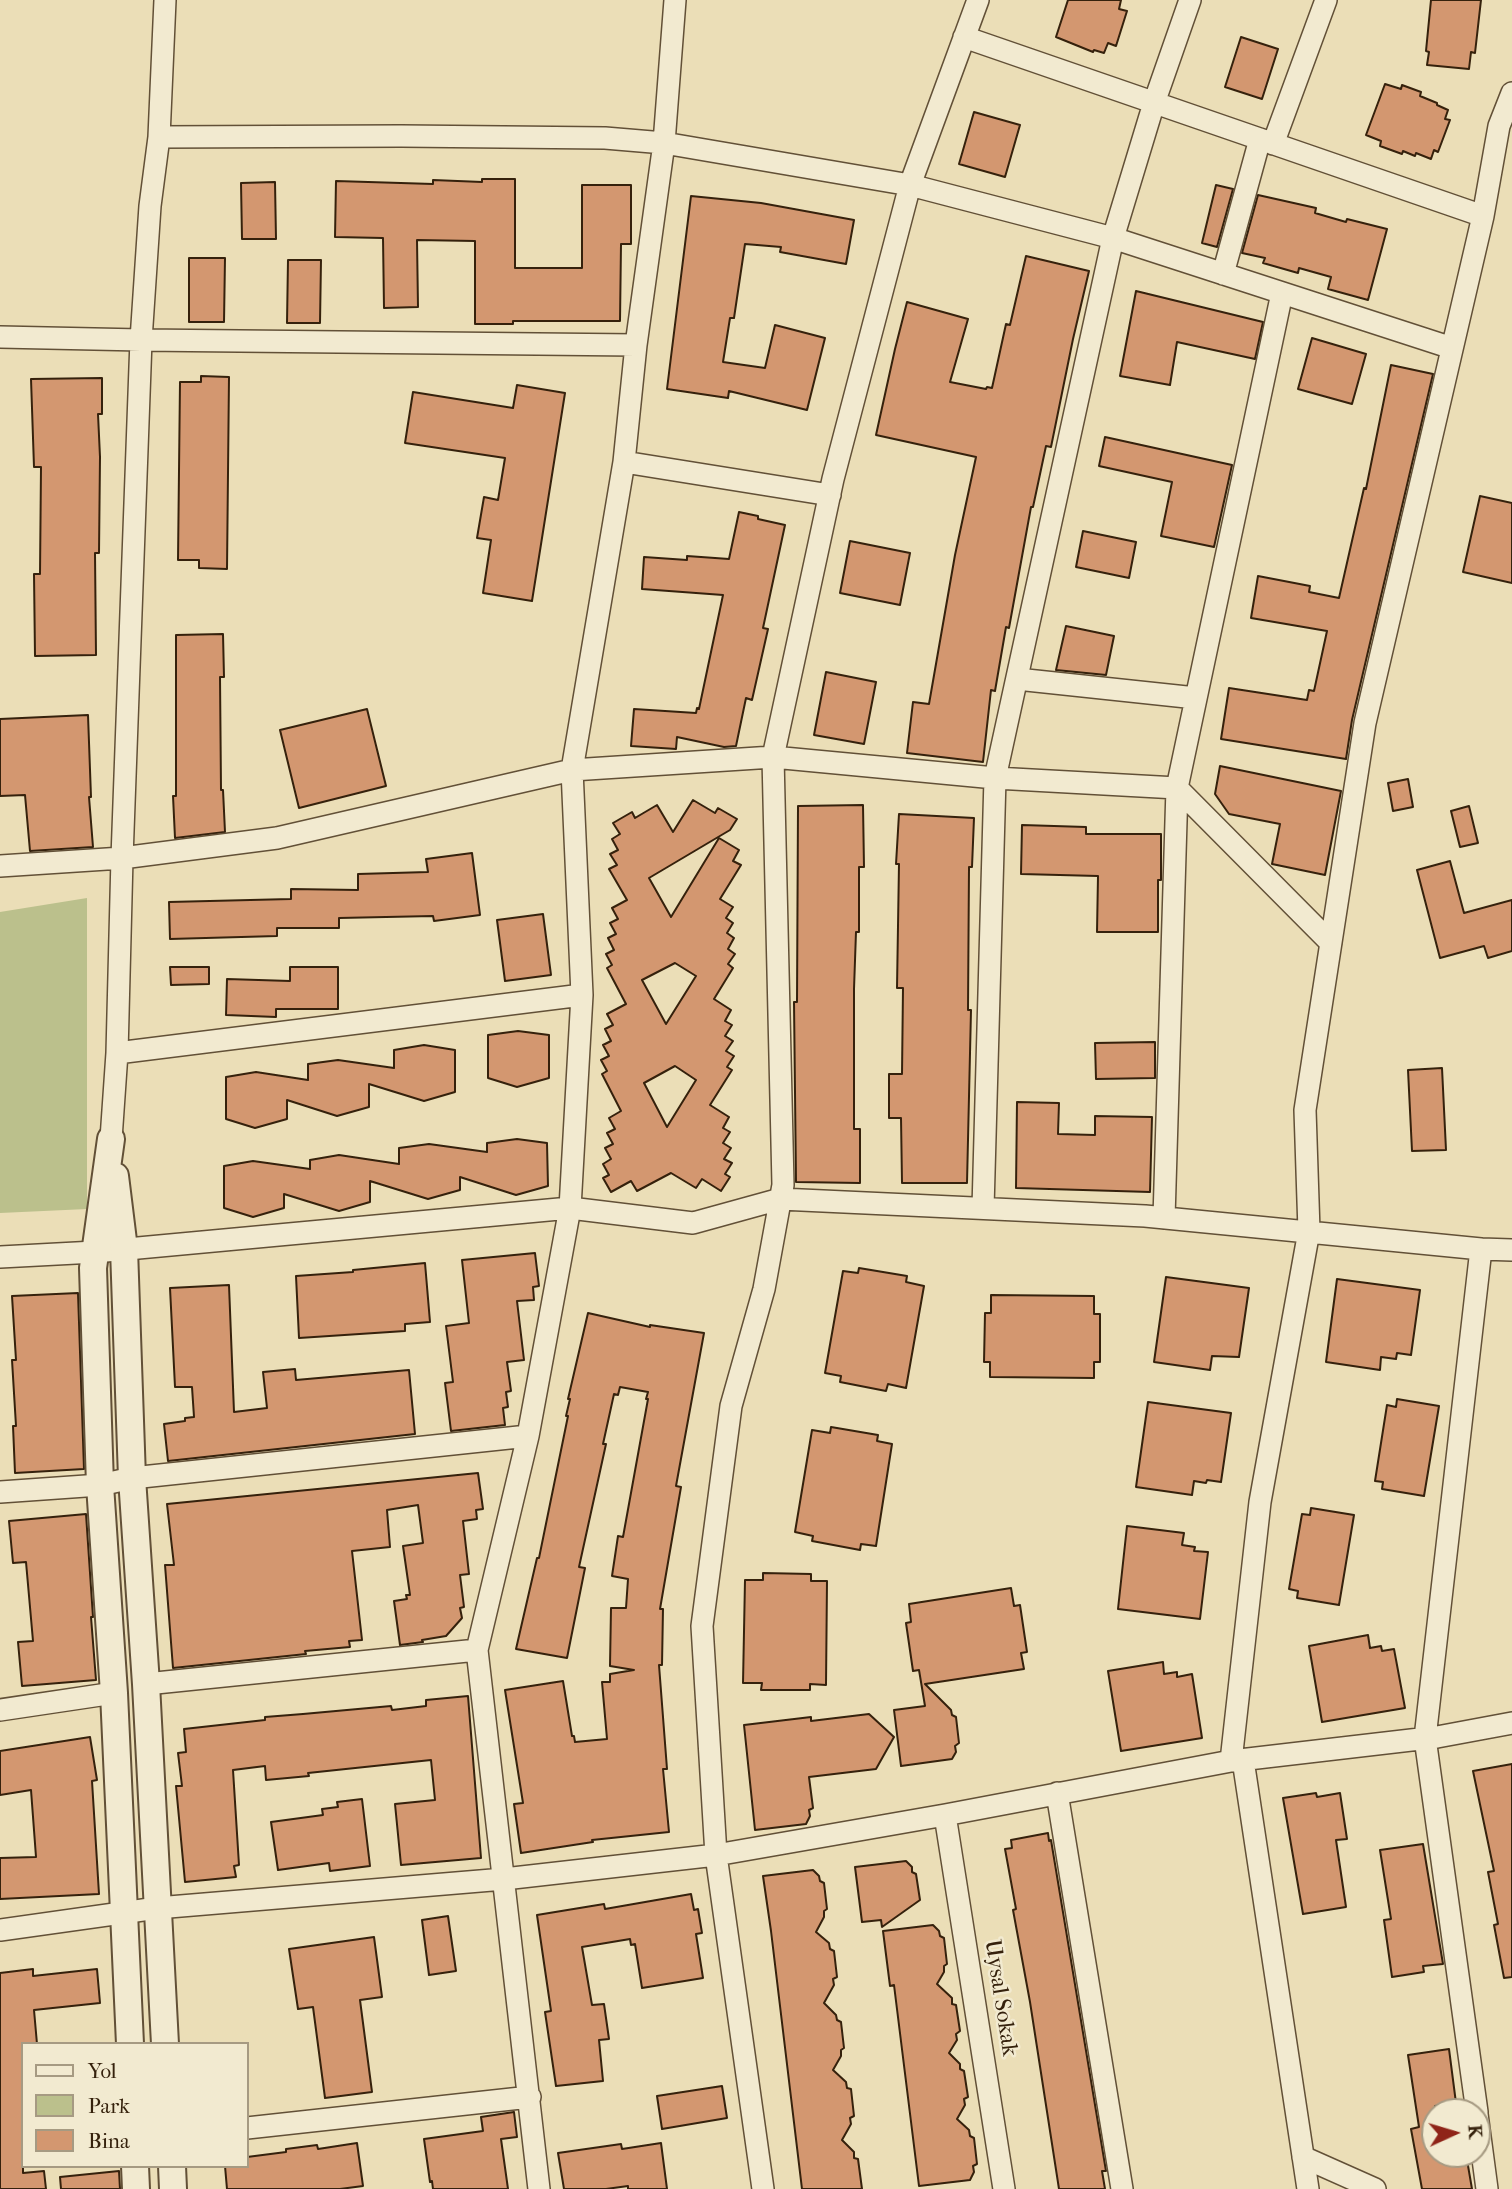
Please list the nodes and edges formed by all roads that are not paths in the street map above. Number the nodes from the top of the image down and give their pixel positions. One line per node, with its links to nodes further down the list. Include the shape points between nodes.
1 (165, 0): 9 (street)
2 (675, 0): 11 (street)
3 (978, 0): 6 (street)
4 (1190, 0): 8 (street)
5 (1326, 0): 10 (street)
6 (964, 37): 8 (street); 12 (street)
7 (1512, 93): 13 (street, via 1499,126)
8 (1154, 103): 10 (street); 14 (street)
9 (159, 137): 11 (street, via 605,138); 18 (street)
10 (1266, 141): 13 (street); 15 (street)
11 (664, 143): 12 (street); 19 (street)
12 (910, 185): 14 (street); 22 (street)
13 (1483, 216): 20 (street)
14 (1113, 238): 15 (street); 23 (street)
15 (1223, 274): 16 (street)
16 (1282, 293): 20 (street); 24 (street)
17 (0, 337): 18 (street)
18 (141, 341): 19 (street); 29 (street)
19 (636, 345): 21 (street)
20 (1452, 348): 31 (street, via 1365,723)
21 (624, 462): 22 (street); 26 (street)
22 (830, 495): 25 (street)
23 (1017, 679): 24 (street); 27 (street)
24 (1196, 698): 28 (street)
25 (773, 757): 26 (street); 27 (street); 35 (street)
26 (572, 770): 29 (street, via 277,838); 32 (street)
27 (995, 778): 28 (street); 37 (street)
28 (1177, 788): 31 (street); 38 (street)
29 (122, 858): 30 (street); 33 (street)
30 (0, 866)
31 (1331, 943): 39 (street, via 1305,1110)
32 (582, 995): 33 (street); 36 (street)
33 (117, 1053): 34 (street)
34 (111, 1139): 40 (street); 43 (street)
35 (780, 1199): 36 (street, via 692,1223); 37 (street); 58 (street, via 764,1289 731,1406 702,1626)
36 (570, 1208): 40 (street); 45 (street)
37 (983, 1208): 38 (street)
38 (1164, 1218): 39 (street)
39 (1309, 1231): 41 (street); 55 (street, via 1260,1502)
40 (124, 1249): 43 (street); 46 (street)
41 (1481, 1249): 42 (street); 54 (street)
42 (1512, 1250)
43 (95, 1252): 44 (street); 47 (street)
44 (0, 1257)
45 (528, 1436): 46 (street); 49 (street)
46 (132, 1478): 47 (street); 50 (street)
47 (100, 1485): 48 (street); 51 (street)
48 (0, 1492)
49 (477, 1650): 50 (street); 59 (street)
50 (146, 1684): 60 (street)
51 (114, 1693): 52 (street); 61 (street)
52 (0, 1710)
53 (1512, 1723): 54 (street)
54 (1425, 1738): 55 (street); 66 (street)
55 (1237, 1760): 56 (street); 68 (street)
56 (1058, 1793): 57 (street); 77 (street)
57 (945, 1815): 58 (street); 76 (street, Uysal Sokak)
58 (716, 1855): 59 (street); 75 (street)
59 (504, 1879): 60 (street); 65 (street)
60 (157, 1908): 61 (street); 64 (street)
61 (124, 1912): 62 (street); 63 (street)
62 (0, 1930)
63 (130, 2042)
64 (166, 2042)
65 (530, 2096): 67 (street); 74 (street)
66 (1475, 2098)
67 (248, 2129)
68 (1303, 2157): 78 (street); 79 (street)
69 (135, 2168): 72 (street)
70 (173, 2168): 73 (street)
71 (1484, 2168): 80 (street)
72 (136, 2189)
73 (173, 2189)
74 (540, 2189)
75 (763, 2189)
76 (1003, 2189)
77 (1122, 2189)
78 (1308, 2189)
79 (1375, 2189)
80 (1487, 2189)

